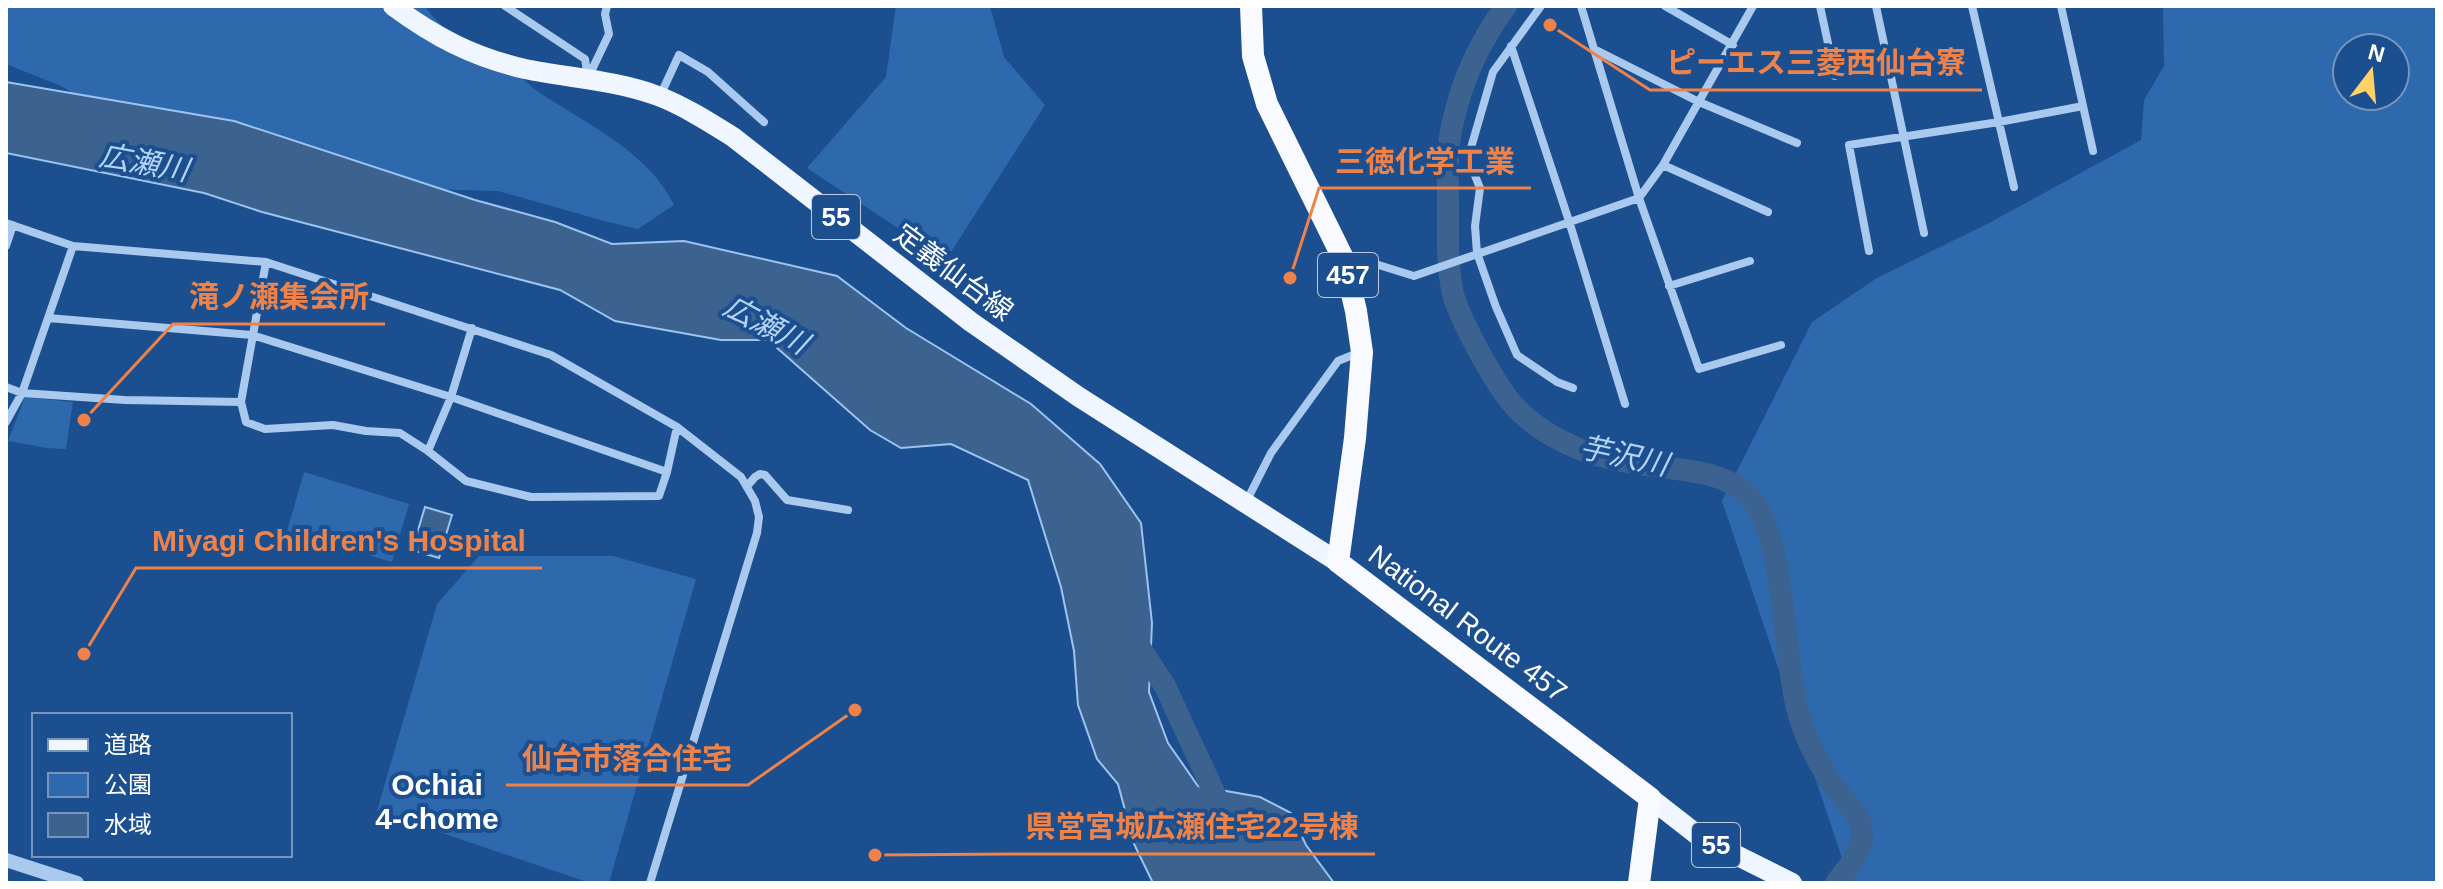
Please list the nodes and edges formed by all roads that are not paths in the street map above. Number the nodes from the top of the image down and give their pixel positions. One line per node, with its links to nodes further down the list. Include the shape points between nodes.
1 (393, 6): 17 (main road, 定義仙台線 / 55, via 444,40 485,58)
2 (505, 6): 17 (street, via 585,59)
3 (607, 6): 17 (street, via 609,34)
4 (1251, 6): 37 (highway, National Route 457 / 457, via 1253,56 1267,104)
5 (1541, 6): 14 (street)
6 (1581, 6): 15 (street)
7 (1665, 6): 13 (street)
8 (1753, 6): 13 (street)
9 (1820, 6): 16 (street)
10 (1876, 6): 23 (street)
11 (1972, 6): 22 (street)
12 (2061, 6): 20 (street)
13 (1733, 45): 19 (street)
14 (1511, 46): 30 (street); 36 (street, via 1493,72 1468,158 1480,188)
15 (1594, 49): 19 (street); 28 (street)
16 (1835, 76)
17 (588, 79): 18 (main road, 定義仙台線 / 55)
18 (659, 96): 21 (street, via 679,55 708,72); 57 (main road, 定義仙台線 / 55, via 733,137 971,322)
19 (1699, 102): 24 (street); 26 (street)
20 (2083, 106): 22 (street); 25 (street)
21 (764, 122)
22 (1999, 122): 23 (street); 27 (street)
23 (1903, 135): 32 (street); 35 (street, via 1849,145)
24 (1797, 143)
25 (2093, 151)
26 (1663, 165): 28 (street); 29 (street)
27 (2014, 187)
28 (1639, 198): 30 (street); 40 (street)
29 (1768, 212)
30 (1569, 221): 36 (street); 51 (street)
31 (10, 224): 33 (street); 34 (street)
32 (1924, 233)
33 (6, 246)
34 (73, 246): 39 (street); 41 (street)
35 (1869, 251)
36 (1475, 255): 37 (street, via 1414,276); 47 (street, via 1517,355)
37 (1344, 260): 45 (highway, National Route 457 / 457)
38 (1750, 261): 40 (street)
39 (266, 262): 42 (street); 43 (street)
40 (1669, 286): 44 (street, via 1699,369)
41 (48, 318): 43 (street); 48 (street)
42 (472, 328): 49 (street); 53 (street, via 551,355)
43 (252, 335): 49 (street); 50 (street)
44 (1781, 345)
45 (1362, 352): 57 (street, via 1338,361 1271,453); 59 (highway, National Route 457 / 457)
46 (6, 387): 48 (street)
47 (1573, 388)
48 (22, 393): 50 (street); 52 (street)
49 (451, 397): 54 (street); 55 (street)
50 (241, 402): 54 (street, via 246,422 265,429 333,425 400,433)
51 (1625, 404)
52 (6, 422)
53 (677, 427): 55 (street); 56 (street)
54 (428, 451): 55 (street, via 466,481 531,497 659,496)
55 (667, 472)
56 (748, 485): 58 (street, via 765,475 787,500); 64 (street, via 759,517 757,533)
57 (1245, 505): 59 (main road, 定義仙台線 / 55)
58 (848, 510)
59 (1338, 562): 60 (highway, National Route 457)
60 (1650, 798): 62 (main road, 55, via 1700,837); 65 (highway)
61 (6, 860): 63 (street)
62 (1791, 882)
63 (77, 883)
64 (650, 883)
65 (1639, 883)

